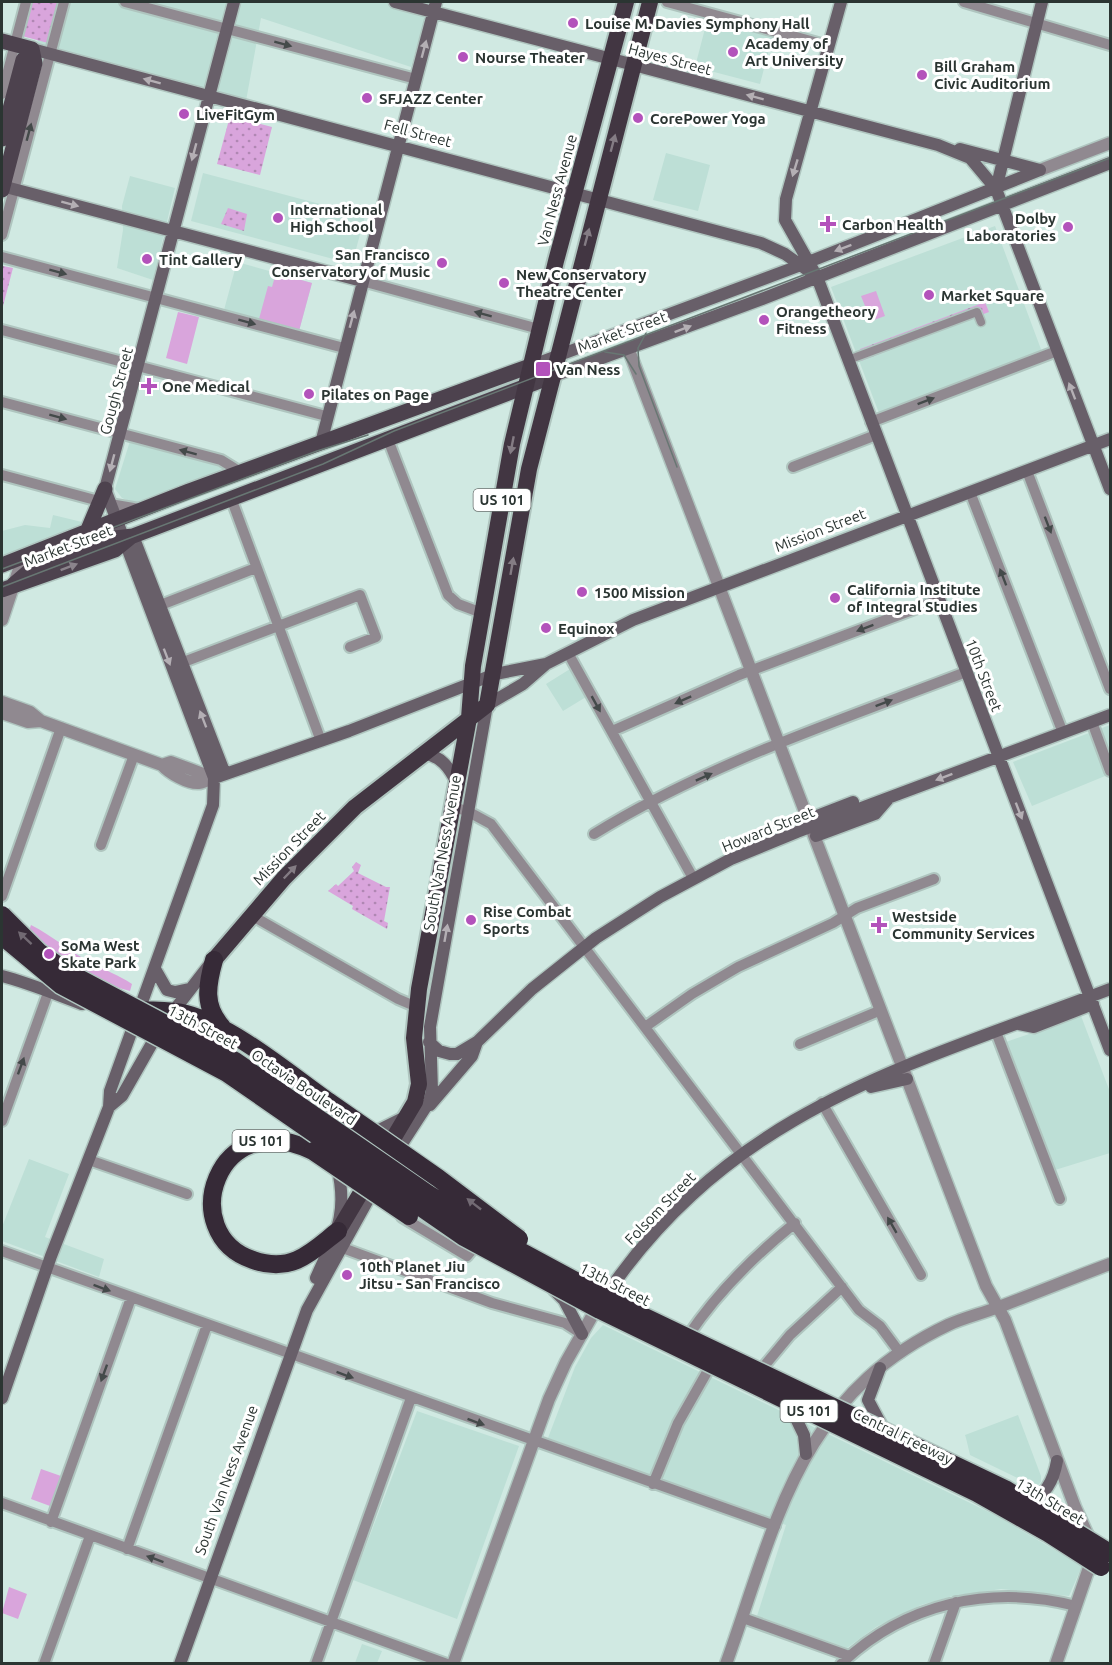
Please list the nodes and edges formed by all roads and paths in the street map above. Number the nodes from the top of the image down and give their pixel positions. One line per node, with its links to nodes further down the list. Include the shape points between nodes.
1 (26, 2): 15 (street)
2 (64, 2): 19 (street)
3 (125, 2): 14 (street)
4 (234, 2): 14 (main road, Gough Street)
5 (395, 2): 12 (main road, Hayes Street)
6 (626, 2): 20 (highway, Van Ness Avenue / US 101)
7 (650, 2): 21 (highway, US 101)
8 (668, 2): 17 (street)
9 (842, 2): 17 (main road, 10th Street)
10 (964, 2): 13 (street)
11 (1042, 2): 13 (main road)
12 (435, 7): 20 (main road, Hayes Street); 22 (main road, one-way to 12)
13 (1037, 23): 16 (street); 30 (main road)
14 (227, 29): 22 (street, one-way to 22); 24 (main road, Gough Street)
15 (8, 42): 18 (main road, Fell Street); 23 (street)
16 (1110, 45)
17 (829, 46): 25 (main road, 10th Street)
18 (32, 49): 19 (main road, Fell Street); 26 (main road, via 22,60); 33 (main road, via 35,63)
19 (50, 54): 24 (main road, Fell Street, one-way to 19); 33 (street, one-way to 19)
20 (611, 59): 21 (main road, Hayes Street); 35 (highway, Van Ness Avenue / US 101)
21 (633, 65): 25 (main road, Hayes Street, one-way to 21); 36 (highway, US 101, one-way to 21)
22 (416, 79): 29 (main road)
23 (2, 94)
24 (209, 96): 29 (main road, Fell Street); 38 (main road, Gough Street, one-way to 38)
25 (812, 112): 28 (main road, Hayes Street); 41 (main road, 10th Street, one-way to 41, via 784,215)
26 (2, 139)
27 (1110, 143): 32 (street, Market Street)
28 (938, 145): 30 (main road); 34 (main road, via 970,158)
29 (398, 146): 35 (main road, Fell Street); 43 (main road)
30 (1002, 158): 32 (main road); 34 (main road)
31 (1110, 163): 37 (main road, Market Street)
32 (1040, 170): 34 (main road, Market Street)
33 (5, 188): 38 (main road, one-way to 38); 39 (street)
34 (996, 189): 37 (main road); 41 (main road, Market Street, one-way to 41)
35 (574, 193): 36 (main road, Fell Street); 46 (highway, Van Ness Avenue / US 101)
36 (598, 199): 41 (main road, Fell Street, via 761,243); 51 (highway, US 101, one-way to 36)
37 (1001, 205): 42 (main road, Market Street); 50 (main road)
38 (173, 231): 43 (main road); 44 (main road, Gough Street)
39 (2, 235)
40 (2, 257): 44 (street, one-way to 44)
41 (804, 263): 42 (main road, 10th Street); 51 (main road, Market Street)
42 (817, 278): 49 (main road, Market Street, one-way to 42); 52 (main road, 10th Street)
43 (362, 281): 46 (street, one-way to 43); 48 (main road, one-way to 43)
44 (155, 298): 48 (street, one-way to 48); 53 (main road, Gough Street)
45 (981, 322): 52 (street, via 977,312)
46 (539, 329): 54 (highway, Van Ness Avenue / US 101)
47 (2, 330): 53 (street)
48 (344, 348): 58 (main road)
49 (628, 348): 55 (main road, Market Street); 83 (street)
50 (1057, 351): 59 (street, one-way to 50); 65 (main road, one-way to 50)
51 (558, 355): 54 (main road, Market Street); 55 (highway, US 101)
52 (848, 360): 59 (main road, 10th Street)
53 (138, 366): 58 (street); 60 (main road, Gough Street)
54 (530, 366): 56 (highway, Van Ness Avenue / US 101); 64 (main road, Market Street)
55 (553, 376): 56 (main road, Market Street); 95 (highway, South Van Ness Avenue / US 101, one-way to 55, via 529,469)
56 (525, 387): 62 (main road, Market Street); 86 (highway, South Van Ness Avenue / US 101, one-way to 86)
57 (2, 402): 60 (street, one-way to 60)
58 (326, 416): 64 (main road)
59 (871, 422): 61 (main road, 10th Street)
60 (120, 434): 69 (street, one-way to 60, via 221,460); 72 (main road, Gough Street, one-way to 72)
61 (876, 435): 66 (street); 75 (main road, 10th Street)
62 (387, 437): 73 (main road, Market Street); 86 (street, via 448,595 458,604)
63 (1110, 439): 65 (main road, Mission Street)
64 (321, 443): 69 (main road, Market Street); 78 (main road, Market Street, via 307,461 160,518)
65 (1094, 445): 67 (main road, Mission Street); 70 (main road)
66 (793, 467)
67 (1027, 471): 71 (main road, Mission Street); 97 (street, one-way to 97)
68 (2, 475): 72 (street)
69 (235, 475): 74 (main road, Market Street); 76 (main road, Market Street, via 178,503)
70 (1110, 489)
71 (970, 492): 75 (main road, Mission Street); 107 (street, one-way to 71)
72 (105, 498): 74 (street); 76 (main road); 77 (main road)
73 (231, 498): 78 (main road, Market Street); 81 (street)
74 (142, 509): 76 (main road, Market Street)
75 (907, 517): 83 (main road, Mission Street); 84 (main road, 10th Street)
76 (116, 521): 77 (main road, Market Street); 78 (main road)
77 (87, 532): 79 (main road, Market Street)
78 (131, 537): 82 (main road, Market Street, one-way to 78, via 115,549); 85 (main road)
79 (23, 557): 80 (main road, Market Street); 82 (street)
80 (2, 565)
81 (256, 568): 85 (street); 88 (street)
82 (7, 587): 87 (street)
83 (720, 587): 90 (main road, Mission Street, via 633,620); 93 (street)
84 (939, 600): 93 (street, one-way to 93); 94 (main road, 10th Street)
85 (154, 607): 91 (main road); 114 (main road, one-way to 114)
86 (482, 613): 96 (highway, South Van Ness Avenue / US 101)
87 (2, 620)
88 (280, 626): 89 (street, via 360,595 376,637); 91 (street); 108 (street)
89 (350, 647)
90 (568, 652): 92 (main road, Mission Street); 106 (street, one-way to 106)
91 (181, 663): 114 (main road, one-way to 91)
92 (546, 664): 95 (main road, Mission Street); 99 (main road, Mission Street, via 523,684)
93 (752, 671): 106 (street, one-way to 106); 109 (street)
94 (966, 672): 109 (street, one-way to 94); 112 (main road, 10th Street)
95 (495, 674): 96 (main road, Mission Street); 99 (highway, South Van Ness Avenue / US 101)
96 (472, 683): 102 (highway, South Van Ness Avenue / US 101); 108 (main road, Mission Street)
97 (1110, 689)
98 (2, 702): 103 (street, via 30,712)
99 (487, 705): 102 (highway, Mission Street / US 101); 117 (main road, South Van Ness Avenue)
100 (2, 713): 103 (street, via 28,722)
101 (1110, 716): 104 (main road, Howard Street)
102 (469, 718): 110 (highway, Mission Street / US 101); 115 (highway, South Van Ness Avenue / US 101)
103 (41, 721): 105 (street)
104 (1092, 723): 107 (main road, Howard Street); 113 (street)
105 (61, 728): 111 (street); 123 (street)
106 (612, 732): 116 (street)
107 (1063, 733): 112 (main road, Howard Street)
108 (321, 741): 114 (main road, Mission Street)
109 (780, 743): 116 (street, one-way to 109); 118 (street)
110 (423, 753): 115 (main road, via 444,762); 125 (highway, Mission Street / US 101, one-way to 110, via 351,811)
111 (134, 755): 114 (street, via 198,783); 120 (street)
112 (999, 756): 118 (main road, Howard Street, one-way to 118); 138 (main road, 10th Street, one-way to 138)
113 (1110, 771)
114 (219, 776): 131 (main road, Mission Street, via 213,805)
115 (457, 783): 117 (highway, South Van Ness Avenue / US 101)
116 (650, 801): 119 (street); 121 (street)
117 (460, 809): 128 (street, via 491,824); 129 (highway, South Van Ness Avenue / US 101); 136 (main road, South Van Ness Avenue, one-way to 117)
118 (812, 827): 121 (main road, Howard Street, via 753,849); 126 (street)
119 (594, 834)
120 (101, 845)
121 (693, 878): 128 (main road, Howard Street)
122 (934, 879): 126 (street)
123 (2, 896)
124 (2, 915): 175 (highway, Octavia Boulevard, one-way to 124, bridge, via 450,1208 235,1061 69,973 39,952)
125 (251, 915): 130 (highway, Mission Street / US 101); 139 (street)
126 (845, 916): 140 (street); 143 (street, via 715,980)
127 (2, 936): 169 (highway, Octavia Boulevard, bridge, via 61,985 227,1074 426,1213)
128 (585, 947): 143 (street); 148 (main road, Howard Street, via 532,989)
129 (425, 956): 136 (main road, via 433,961 431,976); 139 (highway, South Van Ness Avenue / US 101, via 419,989)
130 (214, 960): 134 (main road, Mission Street); 144 (highway, US 101, via 208,985 209,1008)
131 (155, 969): 134 (main road, via 167,990); 142 (main road, Mission Street)
132 (2, 976): 133 (main road)
133 (29, 982): 137 (main road); 142 (main road, via 42,980)
134 (189, 989): 141 (main road, Mission Street)
135 (1110, 989): 138 (main road, Folsom Street)
136 (436, 990): 139 (main road, South Van Ness Avenue)
137 (48, 993): 142 (main road); 155 (street, one-way to 137)
138 (1092, 1000): 145 (main road, Folsom Street); 150 (main road, 10th Street)
139 (424, 1010): 147 (main road, South Van Ness Avenue); 154 (highway, South Van Ness Avenue / US 101, via 414,1038 418,1092)
140 (881, 1010): 149 (street); 151 (street)
141 (169, 1017): 142 (highway); 144 (highway, via 204,1020); 146 (main road, Mission Street); 156 (main road, 13th Street)
142 (137, 1018): 146 (main road, 13th Street); 153 (main road, Mission Street, via 110,1091)
143 (645, 1027): 158 (street)
144 (225, 1031): 175 (highway, US 101, one-way to 144, bridge, via 429,1171)
145 (996, 1032): 151 (main road, Folsom Street); 164 (street)
146 (155, 1036): 153 (main road, Mission Street, via 122,1096); 157 (main road, 13th Street, via 246,1086)
147 (429, 1042): 148 (main road, Howard Street, via 440,1051 457,1054); 154 (main road, South Van Ness Avenue, via 432,1091)
148 (477, 1042): 154 (main road, Howard Street, via 468,1061)
149 (800, 1044)
150 (1110, 1050)
151 (904, 1073): 152 (main road, Folsom Street, via 849,1089); 177 (street)
152 (822, 1103): 158 (main road, Folsom Street); 172 (street, one-way to 152)
153 (109, 1107): 159 (main road, Mission Street)
154 (414, 1115): 156 (main road, via 379,1130); 160 (highway, South Van Ness Avenue / US 101)
155 (2, 1121)
156 (345, 1134): 160 (main road, 13th Street)
157 (323, 1141): 161 (main road, 13th Street); 166 (main road, via 335,1160 339,1177)
158 (742, 1153): 165 (street); 175 (main road, Folsom Street, via 690,1196)
159 (89, 1160): 162 (street); 171 (main road, Mission Street)
160 (384, 1162): 161 (highway, South Van Ness Avenue / US 101); 175 (main road, 13th Street, via 495,1235)
161 (374, 1177): 163 (main road, South Van Ness Avenue); 166 (highway, South Van Ness Avenue / US 101); 167 (main road, 13th Street)
162 (188, 1194)
163 (368, 1197): 166 (main road, South Van Ness Avenue); 167 (street, via 467,1256)
164 (1060, 1199)
165 (795, 1223): 174 (street); 181 (street, via 738,1274)
166 (339, 1239): 169 (highway, US 101, bridge, via 285,1263 260,1263 237,1252 221,1235 213,1213 213,1191 224,1164 246,1146 264,1140 293,1142 324,1157 435,1231 484,1255); 180 (street, via 492,1303 566,1323); 183 (main road, South Van Ness Avenue, via 310,1292)
167 (476, 1245): 173 (main road, 13th Street)
168 (2, 1251): 171 (street)
169 (512, 1263): 207 (highway, Central Freeway / US 101, bridge, via 600,1310 977,1493)
170 (1110, 1264): 177 (street)
171 (47, 1268): 176 (street, one-way to 176); 187 (main road, Mission Street)
172 (921, 1275)
173 (547, 1283): 178 (main road, 13th Street); 180 (main road, via 564,1300)
174 (842, 1287): 182 (street); 186 (street, via 790,1335)
175 (596, 1293): 178 (main road, Folsom Street); 181 (main road, 13th Street); 204 (highway, Central Freeway / US 101, bridge, via 1005,1489)
176 (131, 1298): 179 (street); 199 (street, one-way to 199)
177 (997, 1307): 182 (street, via 949,1324); 195 (street)
178 (596, 1310): 180 (street, Folsom Street); 184 (main road, 13th Street)
179 (207, 1325): 183 (street); 203 (street)
180 (582, 1334): 193 (street, Folsom Street, via 557,1380)
181 (688, 1336): 186 (main road, 13th Street)
182 (900, 1353): 185 (street)
183 (290, 1355): 188 (street, one-way to 188); 208 (main road, South Van Ness Avenue)
184 (711, 1365): 189 (main road, 13th Street); 196 (street, via 678,1423)
185 (880, 1368): 190 (street); 192 (main road, via 868,1400)
186 (760, 1371): 190 (main road, 13th Street)
187 (2, 1398)
188 (411, 1398): 193 (street, one-way to 193); 212 (street)
189 (788, 1401): 191 (main road, 13th Street); 194 (main road, via 804,1435)
190 (838, 1409): 191 (street); 192 (main road, 13th Street)
191 (828, 1421): 194 (street); 206 (main road, 13th Street, via 976,1494)
192 (885, 1432): 197 (main road, 13th Street)
193 (532, 1441): 196 (street); 218 (street, Folsom Street)
194 (806, 1454): 200 (street)
195 (1057, 1461): 197 (main road, via 1047,1488); 204 (street, via 1084,1530)
196 (653, 1484): 200 (street)
197 (1025, 1502): 204 (main road, 13th Street)
198 (2, 1503): 199 (street)
199 (51, 1522): 201 (street)
200 (775, 1526): 211 (street)
201 (90, 1536): 203 (street); 214 (street)
202 (1110, 1540): 204 (main road)
203 (127, 1549): 208 (street, one-way to 203)
204 (1103, 1550): 205 (main road, 13th Street); 206 (street)
205 (1110, 1558)
206 (1091, 1561): 207 (main road, 13th Street); 210 (street)
207 (1110, 1574)
208 (210, 1579): 212 (street); 215 (main road, South Van Ness Avenue)
209 (956, 1602): 210 (street, via 1019,1596); 213 (street, via 895,1623); 220 (street)
210 (1076, 1606): 221 (street)
211 (743, 1618): 213 (street); 219 (street)
212 (331, 1622): 216 (street); 217 (street)
213 (845, 1660)
214 (44, 1664)
215 (180, 1664)
216 (316, 1664)
217 (447, 1664)
218 (453, 1664)
219 (726, 1664)
220 (934, 1664)
221 (1056, 1664)

